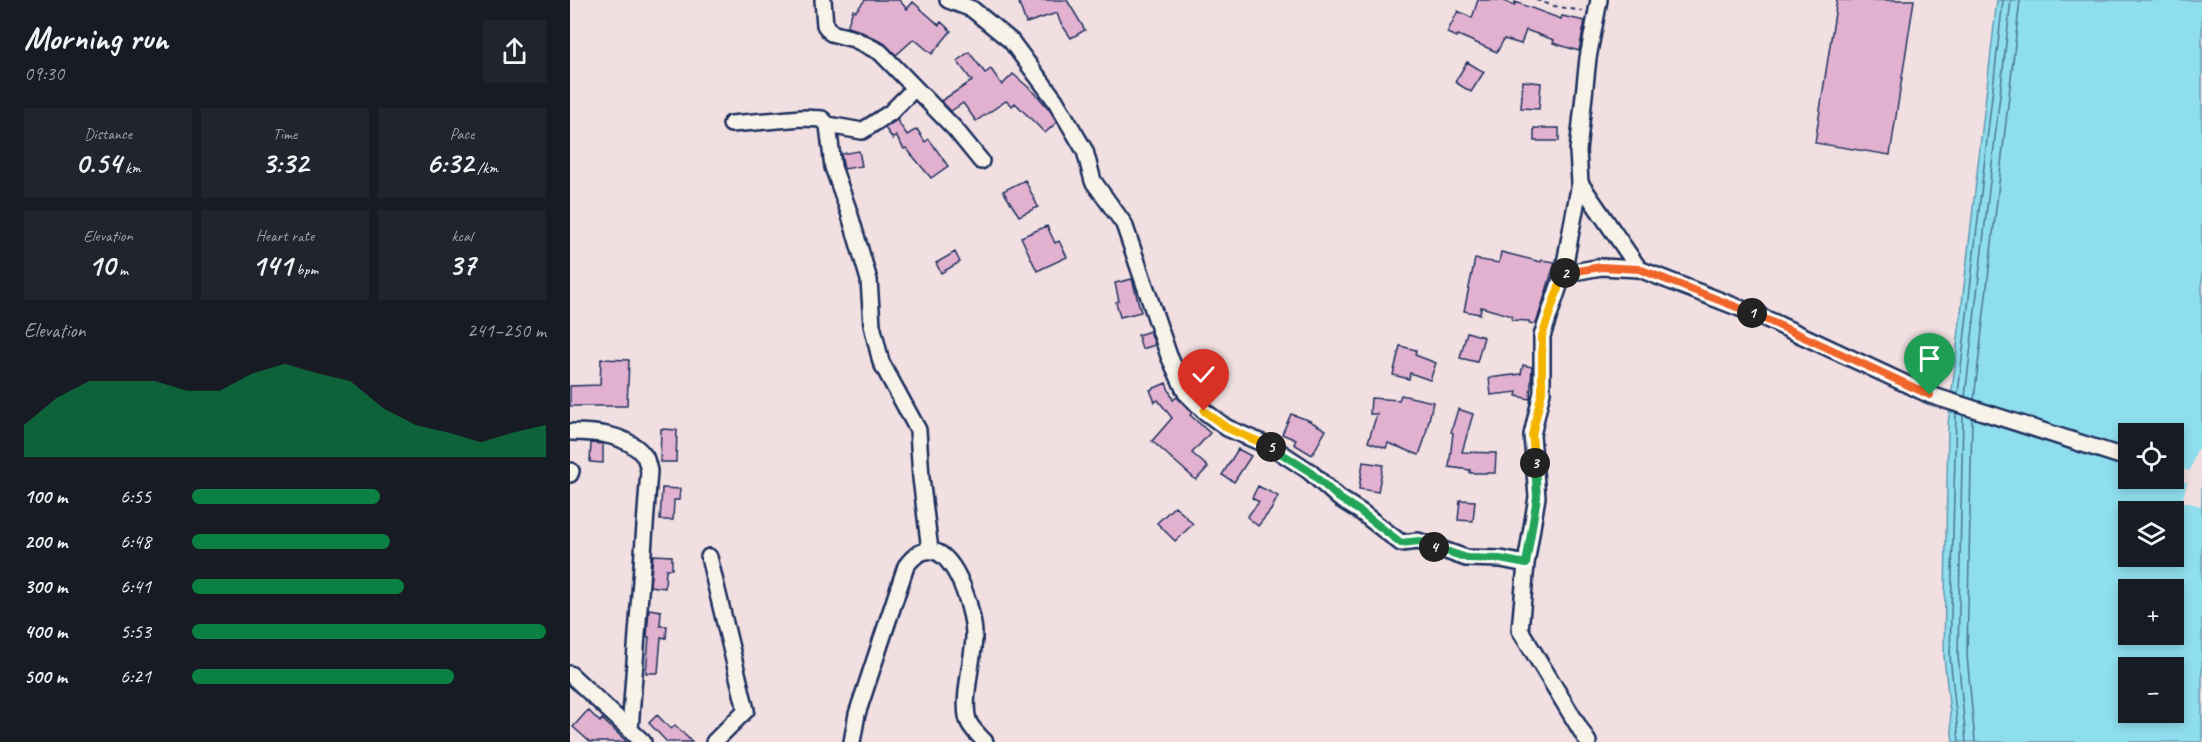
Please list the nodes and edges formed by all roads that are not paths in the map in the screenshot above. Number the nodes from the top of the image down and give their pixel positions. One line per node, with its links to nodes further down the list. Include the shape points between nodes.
1 (823, 0): 5 (street, via 825,25 831,33 880,52)
2 (948, 0): 3 (street)
3 (973, 4): 16 (street, via 1011,41 1055,100 1085,151 1093,181 1124,224 1186,393 1227,428 1274,448 1309,471 1401,543 1419,541 1467,558)
4 (1598, 7): 9 (street, via 1578,151)
5 (914, 89): 7 (street, via 890,113 862,131); 8 (street)
6 (731, 124): 7 (street, via 802,118 822,119)
7 (828, 125): 14 (street, via 833,168 869,280 872,324 881,362 918,430)
8 (981, 160)
9 (1580, 183): 10 (street); 11 (street)
10 (1639, 269): 11 (street, via 1601,267); 13 (street, via 1760,316 1930,395)
11 (1563, 274): 16 (street, via 1542,336 1542,392 1532,435 1537,497)
12 (570, 432): 18 (street, via 599,432 630,443 645,458 649,471)
13 (2118, 455)
14 (930, 550): 21 (street, via 914,556 906,566 857,714); 22 (street, via 939,553 960,578 974,634 968,721)
15 (709, 557): 20 (street, via 746,710)
16 (1526, 564): 23 (street, via 1520,630)
17 (570, 674): 18 (street)
18 (630, 730): 19 (street)
19 (643, 742)
20 (714, 742)
21 (852, 742)
22 (985, 742)
23 (1588, 742)

